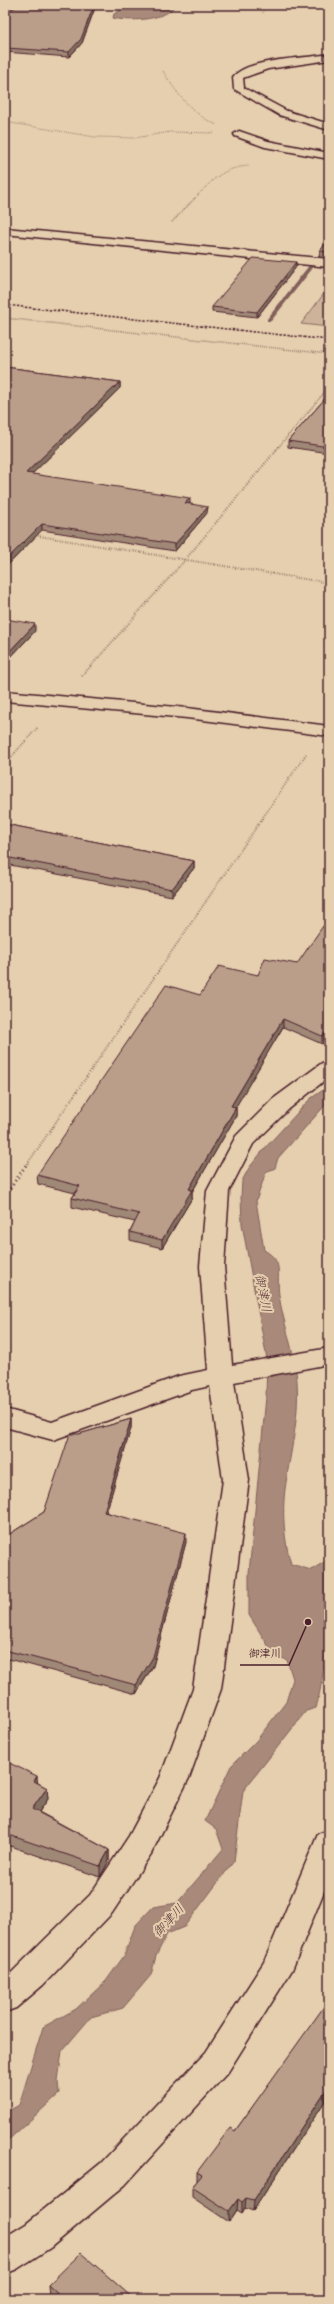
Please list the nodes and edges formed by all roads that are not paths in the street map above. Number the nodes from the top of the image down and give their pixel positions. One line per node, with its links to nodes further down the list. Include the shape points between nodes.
1 (329, 57): 2 (street, via 256,68 244,71 238,76 239,89 283,113)
2 (329, 127)
3 (239, 134): 4 (street, via 265,144)
4 (329, 156)
5 (5, 231): 6 (street)
6 (329, 263)
7 (5, 696): 8 (street, via 188,713)
8 (326, 731)
9 (329, 1067): 11 (street, via 281,1104 244,1141 218,1191 212,1266)
10 (329, 1356): 11 (street)
11 (221, 1375): 12 (street, via 188,1382 53,1431); 14 (street, via 236,1480 207,1689 174,1778 140,1845 101,1904 32,1975)
12 (5, 1418)
13 (329, 1843): 15 (street, via 276,1970 217,2062 113,2174 38,2236)
14 (5, 1998)
15 (5, 2257)

